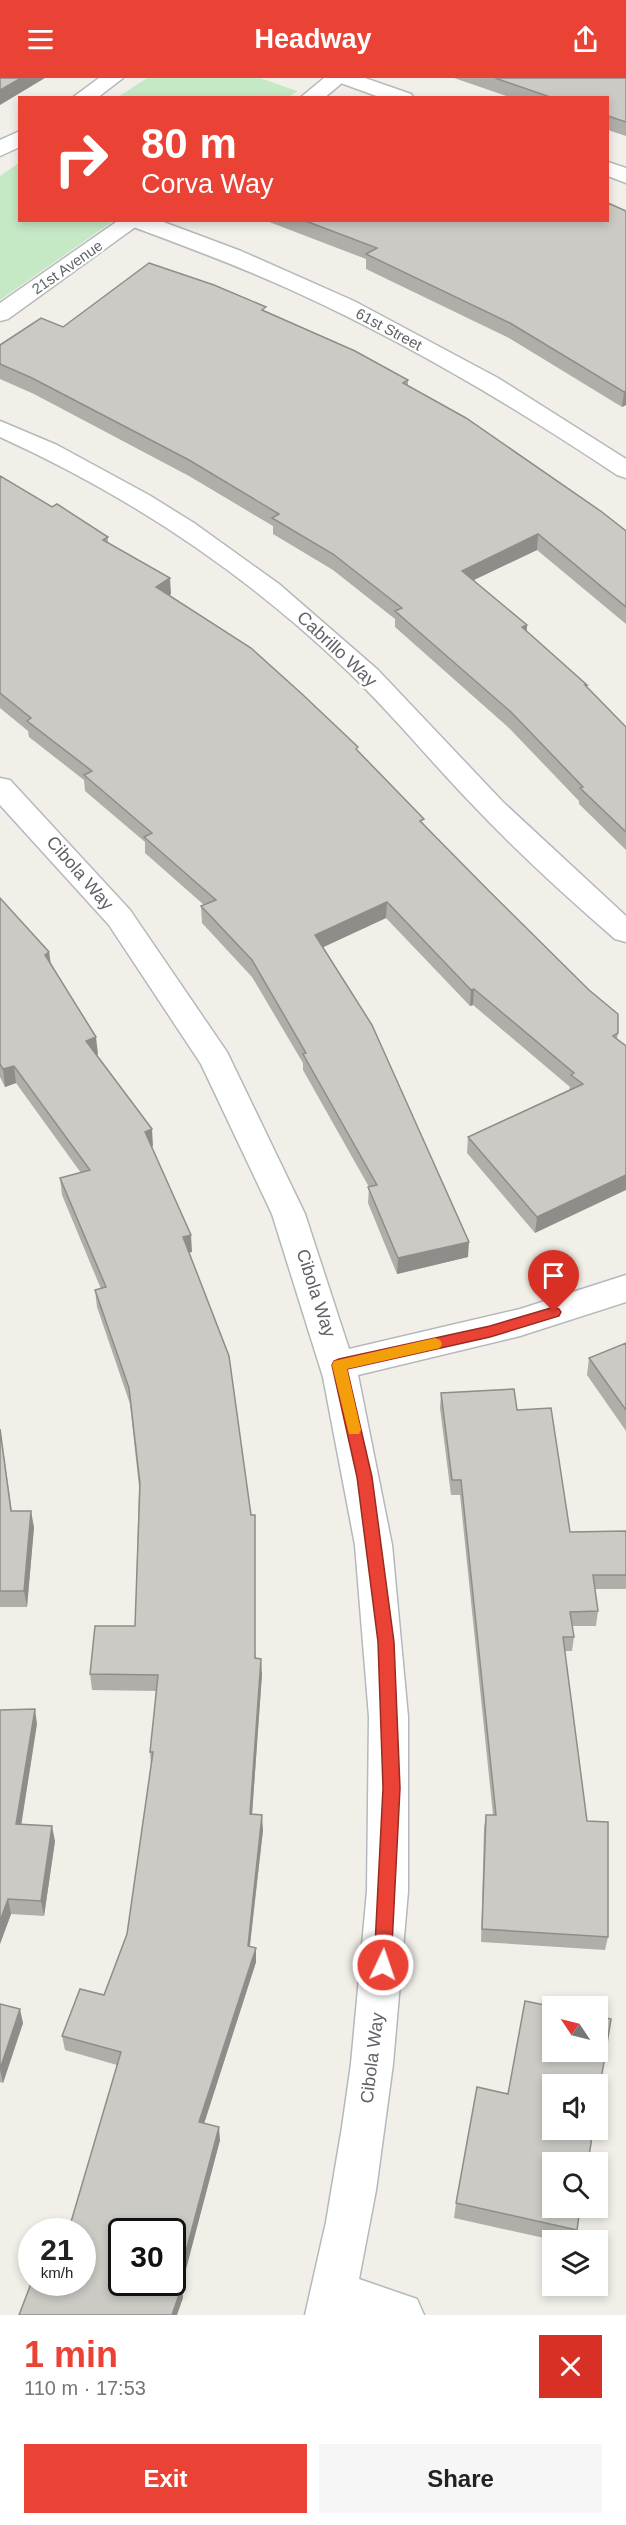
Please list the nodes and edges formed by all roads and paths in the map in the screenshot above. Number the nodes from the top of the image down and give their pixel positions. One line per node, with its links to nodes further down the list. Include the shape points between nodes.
1 (113, 78): 4 (street)
2 (338, 78): 5 (street)
3 (345, 78): 6 (street)
4 (85, 96)
5 (313, 96)
6 (398, 96)
7 (18, 138): 8 (street)
8 (0, 150)
9 (609, 169): 10 (street)
10 (626, 176)
11 (132, 222): 13 (street, 21st Avenue)
12 (140, 222): 15 (street, 61st Street, via 247,262 359,313 469,371)
13 (0, 314)
14 (0, 428): 17 (street, Cabrillo Way, via 106,480 176,522 291,606 352,660 494,810)
15 (626, 470)
16 (0, 787): 19 (street, Cibola Way, via 68,856 144,949 199,1031 282,1194 321,1300)
17 (626, 932)
18 (626, 1288): 19 (street, via 490,1332)
19 (339, 1365): 20 (street, Cibola Way, via 364,1477 386,1642 392,1788 382,1988 359,2162)
20 (330, 2304): 21 (street)
21 (401, 2315)

